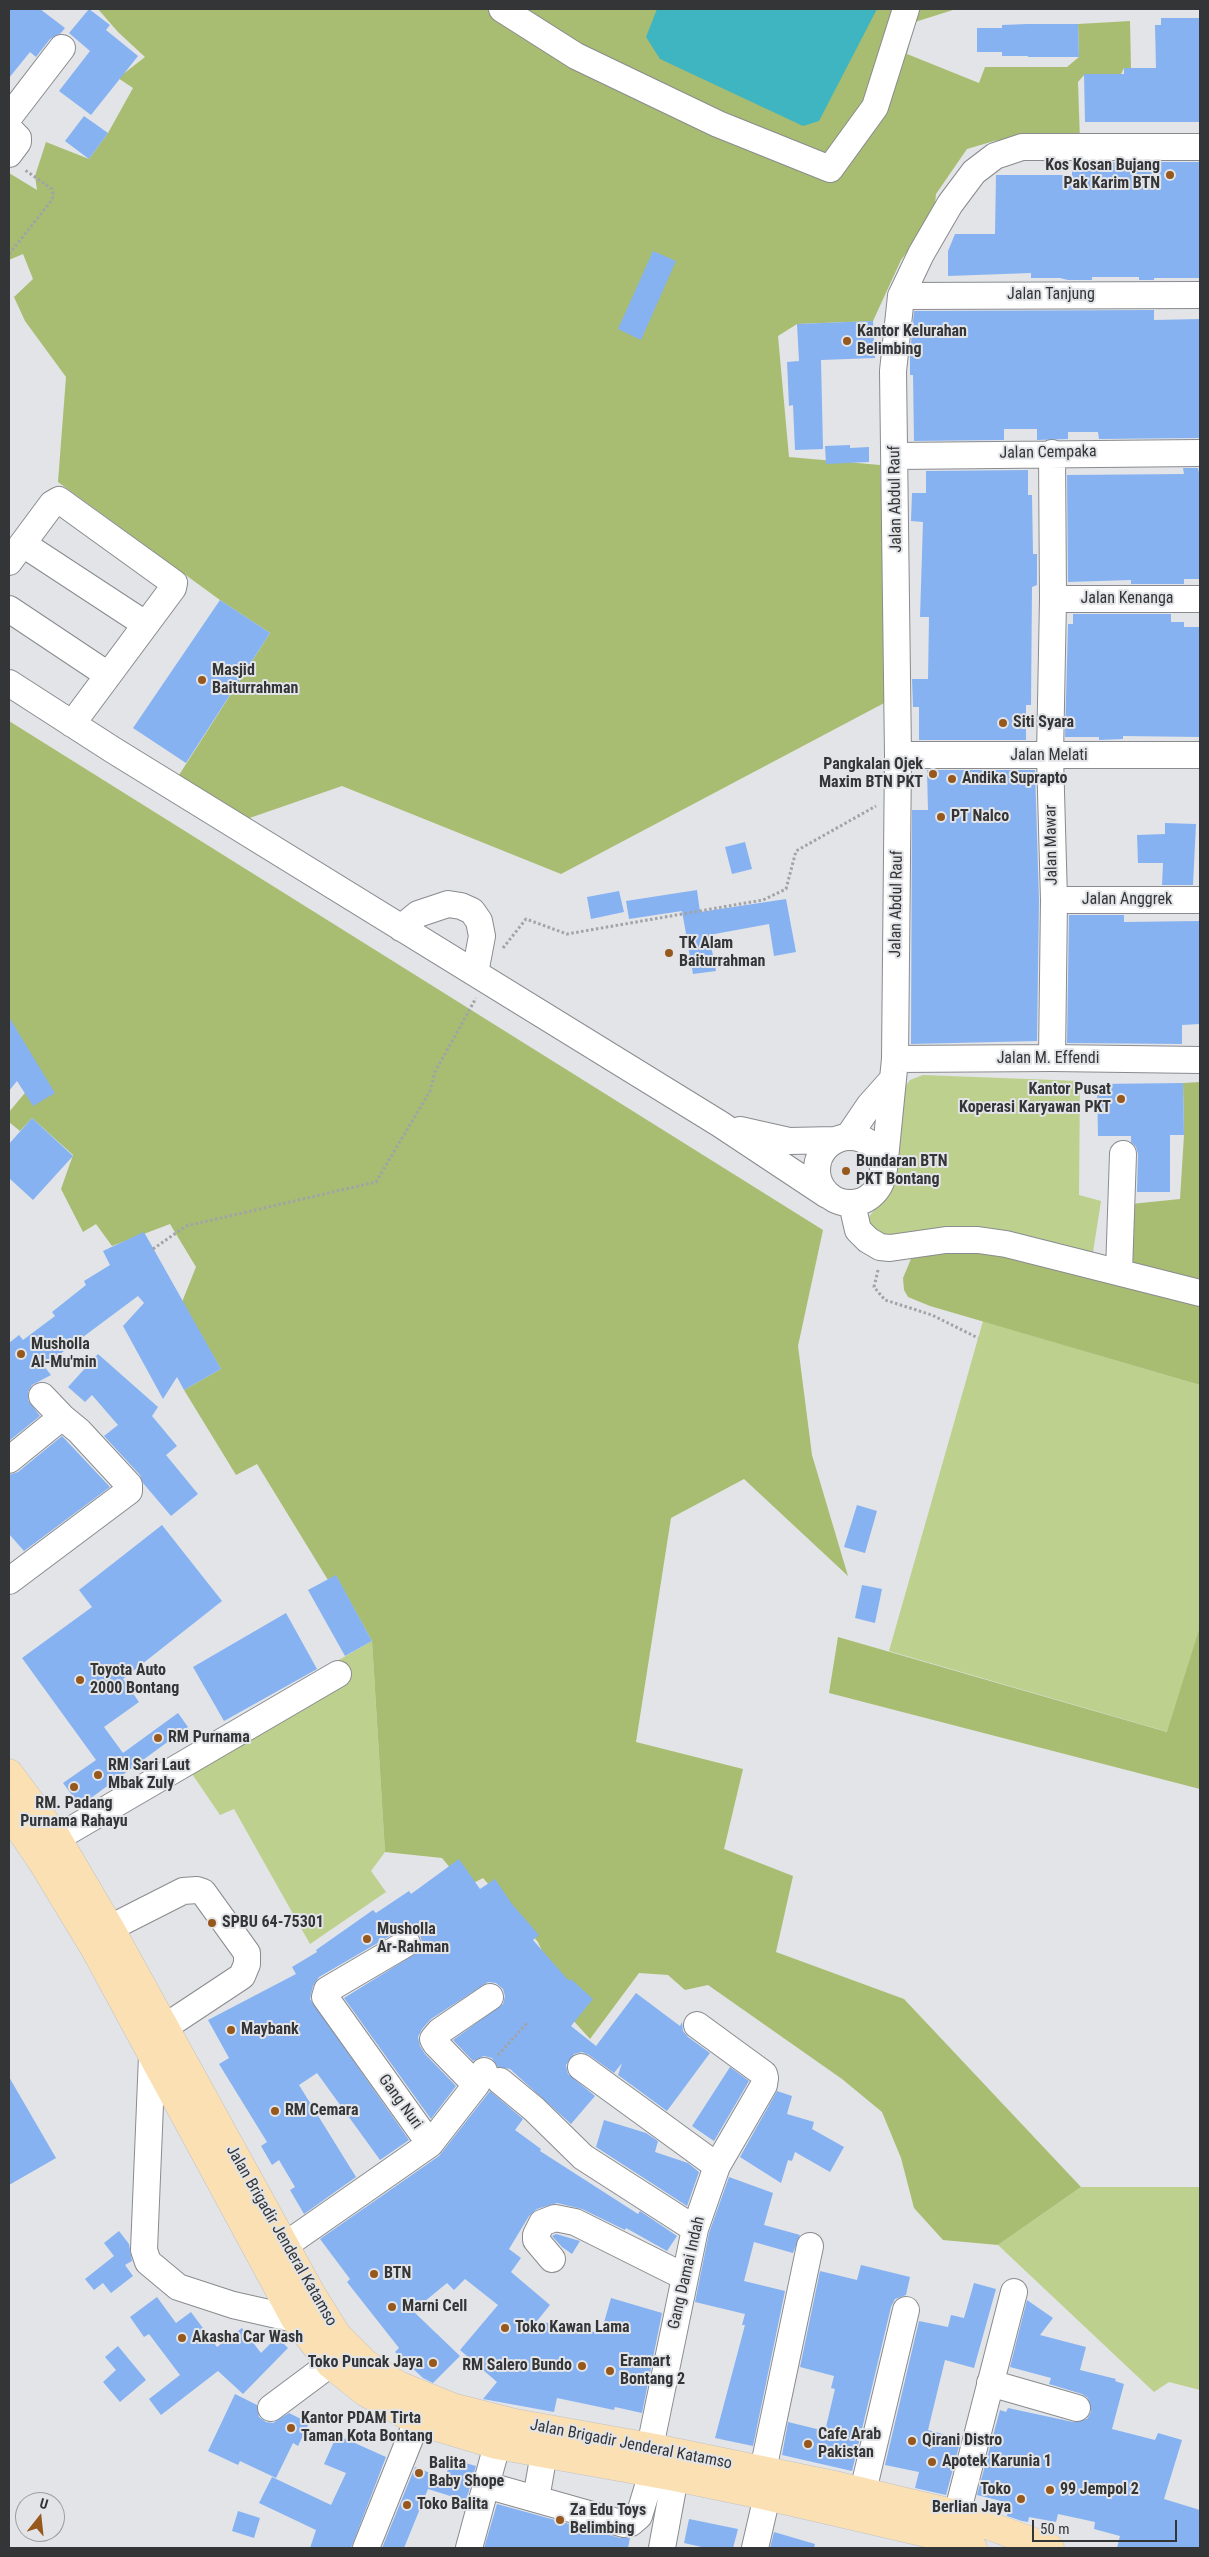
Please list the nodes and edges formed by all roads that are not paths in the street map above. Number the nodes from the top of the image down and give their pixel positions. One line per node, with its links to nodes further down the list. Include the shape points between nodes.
1 (502, 9): 2 (street, via 576,56 718,124 830,169 875,107)
2 (906, 9)
3 (62, 48): 4 (street)
4 (9, 117)
5 (9, 130): 7 (street, via 18,138)
6 (1200, 147): 9 (street, Jalan Abdul Rauf, via 1022,147 995,156 974,172 950,204)
7 (15, 161)
8 (1200, 295): 9 (street, Jalan Tanjung)
9 (901, 296): 12 (street, Jalan Abdul Rauf, via 893,371)
10 (1052, 453): 11 (street, Jalan Cempaka); 12 (street, Jalan Cempaka); 14 (street, Jalan Mawar)
11 (1200, 453)
12 (895, 456): 22 (street, Jalan Abdul Rauf)
13 (16, 553): 17 (street); 17 (street, via 52,504 59,500 64,502 172,580 173,588)
14 (1053, 599): 15 (street, Jalan Kenanga); 23 (street, Jalan Mawar)
15 (1200, 599)
16 (9, 609): 18 (street)
17 (145, 624): 18 (street)
18 (108, 675): 20 (street)
19 (9, 683): 20 (street)
20 (72, 724): 26 (street)
21 (1200, 754): 23 (street, Jalan Melati)
22 (898, 755): 23 (street, Jalan Melati); 30 (street, Jalan Abdul Rauf)
23 (1050, 756): 24 (street, Jalan Mawar)
24 (1054, 900): 25 (street, Jalan Anggrek); 28 (street, Jalan Mawar)
25 (1200, 900)
26 (402, 928): 27 (street); 27 (street, via 418,914 448,904 472,912 480,921)
27 (480, 977): 31 (street)
28 (1052, 1058): 29 (street, Jalan M. Effendi); 30 (street, Jalan M. Effendi)
29 (1200, 1060)
30 (894, 1069): 32 (street); 34 (street, Jalan Abdul Rauf)
31 (720, 1124): 32 (street, via 789,1142); 35 (street)
32 (842, 1138): 34 (street, via 861,1139 872,1145); 35 (street, via 825,1148 818,1159 819,1185)
33 (1123, 1154): 37 (street)
34 (884, 1169): 36 (street, via 882,1182 875,1193)
35 (827, 1195): 36 (street, via 838,1202)
36 (852, 1204): 37 (street, via 858,1230 874,1244 884,1247 978,1240)
37 (1118, 1272): 38 (street)
38 (1200, 1293)
39 (42, 1396): 40 (street)
40 (62, 1417): 41 (street); 42 (street, via 129,1485 129,1491)
41 (9, 1460)
42 (9, 1581)
43 (338, 1674): 46 (street)
44 (9, 1773): 46 (main road, Jalan Brigadir Jenderal Katamso)
45 (9, 1813): 52 (main road, Jalan Brigadir Jenderal Katamso, via 96,1950)
46 (57, 1838): 47 (main road, Jalan Brigadir Jenderal Katamso)
47 (110, 1928): 51 (main road, Jalan Brigadir Jenderal Katamso); 51 (street, via 183,1891 197,1890 203,1892 247,1953 242,1976)
48 (407, 1943): 55 (street, Gang Nuri, via 327,1990 325,1997)
49 (490, 1997): 54 (street, via 440,2031 434,2039 436,2044)
50 (697, 2025): 56 (street, Gang Damai Indah, via 764,2074 765,2078)
51 (165, 2027): 58 (main road, Jalan Brigadir Jenderal Katamso)
52 (152, 2056): 64 (main road, Jalan Brigadir Jenderal Katamso); 64 (street, via 144,2250 148,2262 178,2287 233,2305)
53 (581, 2067): 56 (street)
54 (487, 2079): 55 (street); 57 (street, via 534,2108 583,2157)
55 (430, 2144): 58 (street, Gang Nuri)
56 (717, 2166): 57 (street, Gang Damai Indah)
57 (695, 2229): 61 (street, Gang Damai Indah)
58 (284, 2246): 72 (main road, Jalan Brigadir Jenderal Katamso, via 337,2335 365,2363 398,2385 452,2407)
59 (810, 2246): 73 (street)
60 (552, 2259): 61 (street, via 536,2240 536,2235 542,2223 555,2218 574,2222)
61 (685, 2277): 72 (street, Gang Damai Indah)
62 (1014, 2292): 66 (street)
63 (906, 2310): 75 (street)
64 (295, 2319): 65 (main road, Jalan Brigadir Jenderal Katamso)
65 (330, 2364): 67 (street); 69 (main road, Jalan Brigadir Jenderal Katamso, via 365,2392)
66 (990, 2383): 68 (street); 77 (street)
67 (271, 2408)
68 (1077, 2408)
69 (417, 2421): 70 (main road, Jalan Brigadir Jenderal Katamso); 78 (street)
70 (497, 2445): 71 (main road, Jalan Brigadir Jenderal Katamso); 74 (street)
71 (544, 2453): 72 (main road, Jalan Brigadir Jenderal Katamso); 76 (street)
72 (659, 2465): 73 (main road, Jalan Brigadir Jenderal Katamso); 73 (main road, Jalan Brigadir Jenderal Katamso); 76 (street, via 639,2516 630,2523); 80 (street)
73 (765, 2483): 75 (main road, Jalan Brigadir Jenderal Katamso); 77 (main road, Jalan Brigadir Jenderal Katamso); 81 (street)
74 (486, 2485): 76 (street); 79 (street)
75 (863, 2491): 77 (main road, Jalan Brigadir Jenderal Katamso)
76 (536, 2499)
77 (947, 2533): 82 (main road, Jalan Brigadir Jenderal Katamso); 83 (main road, Jalan Brigadir Jenderal Katamso)
78 (366, 2548)
79 (469, 2548)
80 (662, 2548)
81 (754, 2548)
82 (973, 2548)
83 (1050, 2548)

